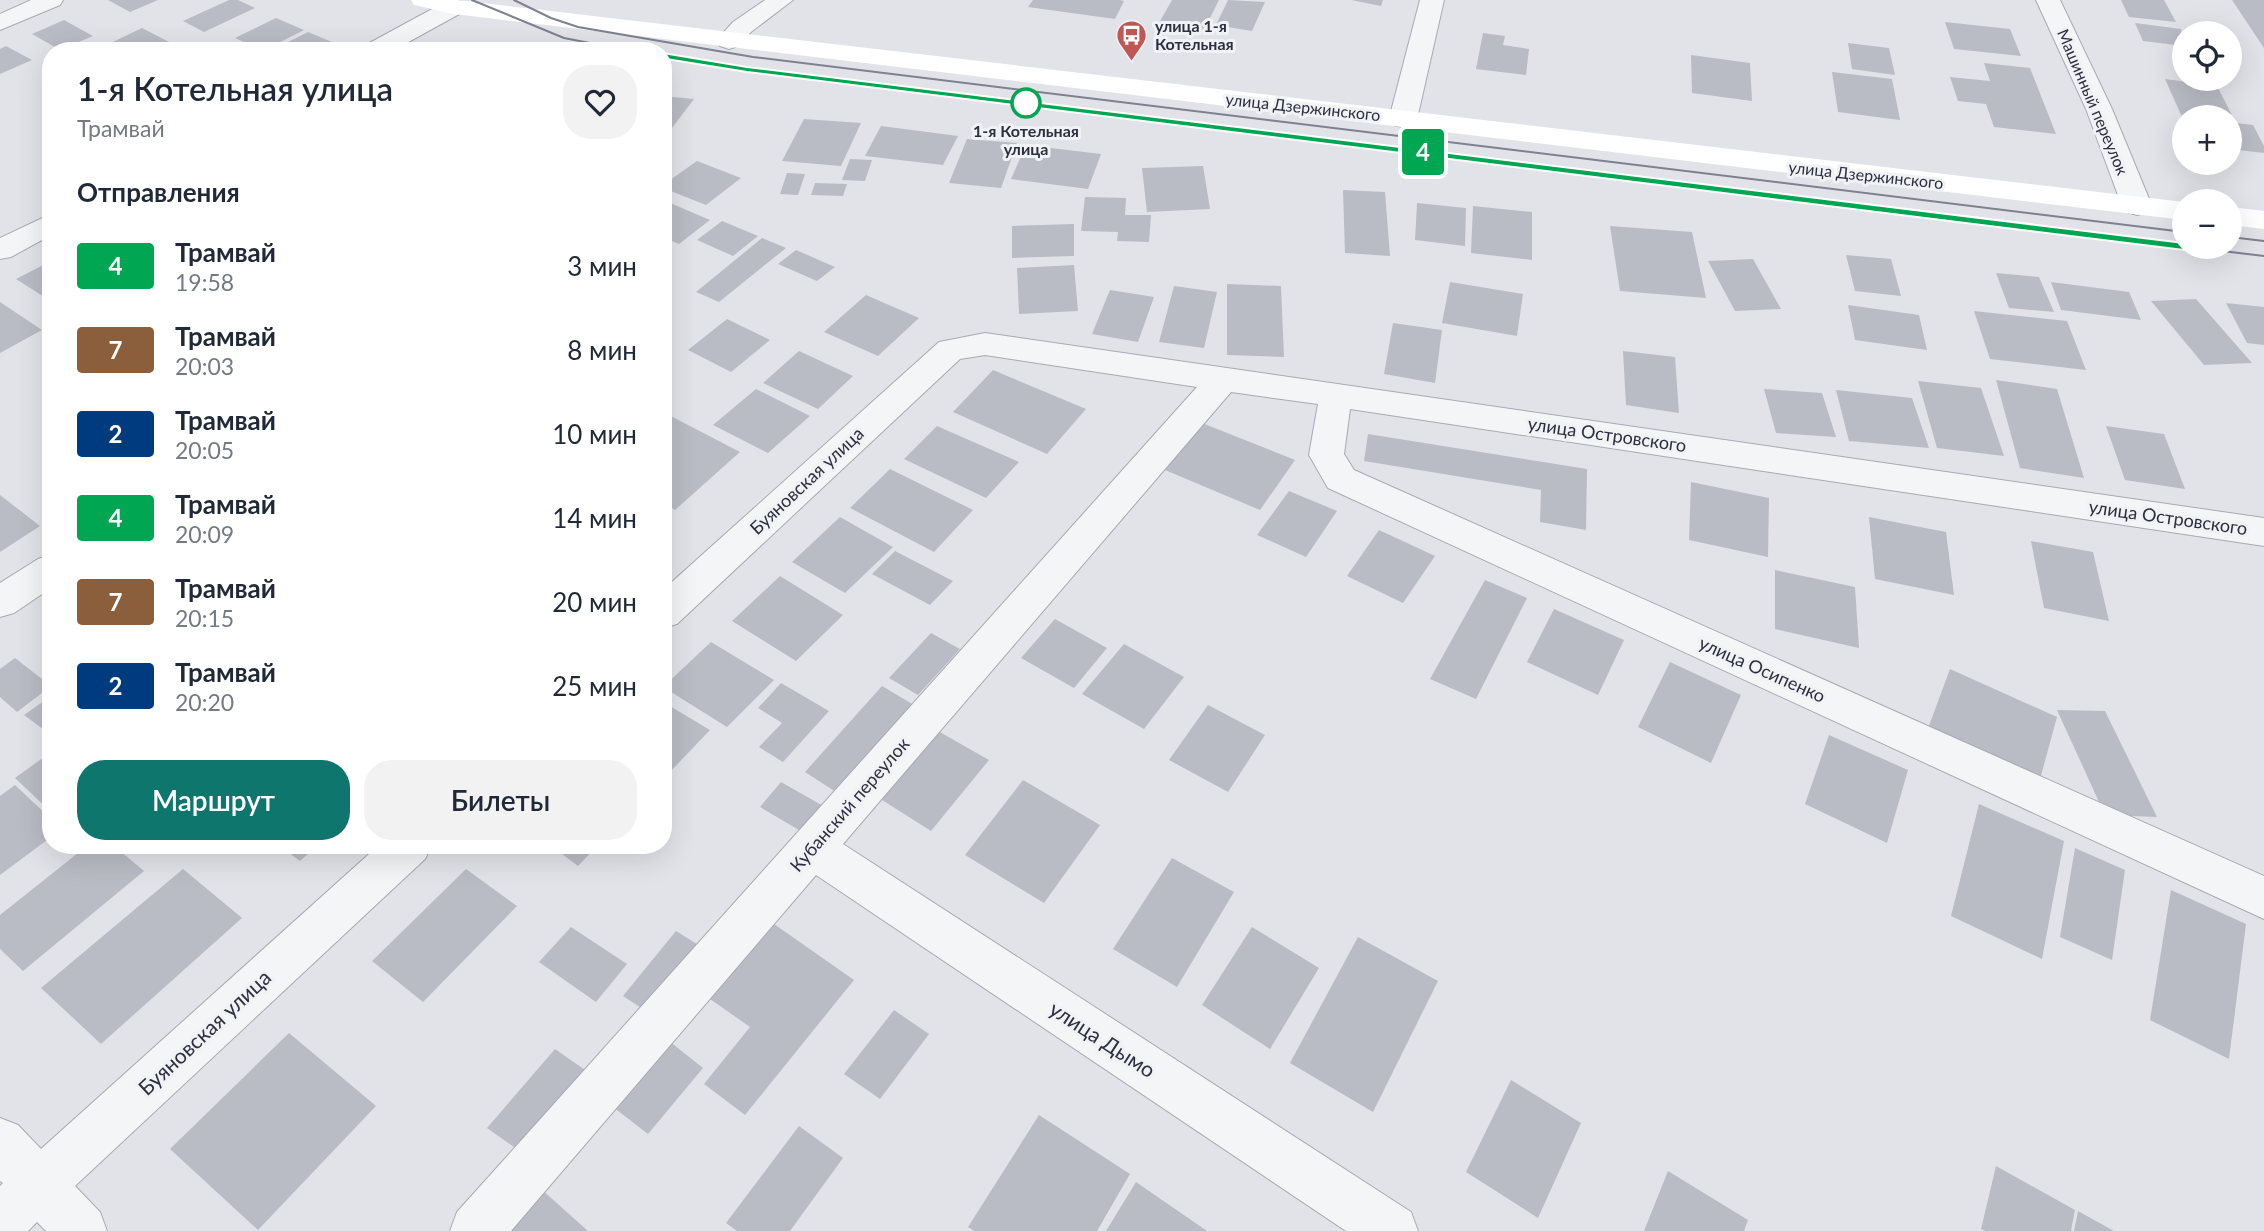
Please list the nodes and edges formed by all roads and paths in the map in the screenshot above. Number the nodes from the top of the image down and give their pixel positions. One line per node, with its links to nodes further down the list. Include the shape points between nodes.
1 (51, 0): 7 (street)
2 (423, 0): 6 (main road, улица Дзержинского)
3 (781, 0): 8 (street)
4 (1432, 0): 10 (street)
5 (2048, 0): 11 (street, Машинный переулок)
6 (454, 7): 8 (main road, улица Дзержинского); 9 (street)
7 (0, 23)
8 (729, 41): 10 (main road, улица Дзержинского)
9 (390, 42)
10 (1403, 118): 11 (main road, улица Дзержинского)
11 (2137, 205): 12 (main road, улица Дзержинского)
12 (2172, 209)
13 (2242, 217): 14 (main road)
14 (2264, 220)
15 (42, 228): 16 (street)
16 (0, 250)
17 (950, 350): 18 (street, улица Островского, via 985,344); 23 (street, Буяновская улица)
18 (1223, 379): 19 (street, улица Островского); 24 (street, Кубанский переулок)
19 (1336, 395): 20 (street, улица Островского); 26 (street, улица Осипенко, via 1326,455 1341,479)
20 (2264, 533)
21 (42, 575): 22 (street)
22 (0, 602)
23 (672, 605)
24 (812, 848): 31 (street, Кубанский переулок); 32 (street, улица Дымо)
25 (400, 854): 28 (street, Буяновская улица)
26 (2264, 898)
27 (0, 1143): 28 (street)
28 (39, 1186): 29 (street, Буяновская улица); 30 (street)
29 (0, 1221)
30 (81, 1231)
31 (476, 1231)
32 (1392, 1231)

